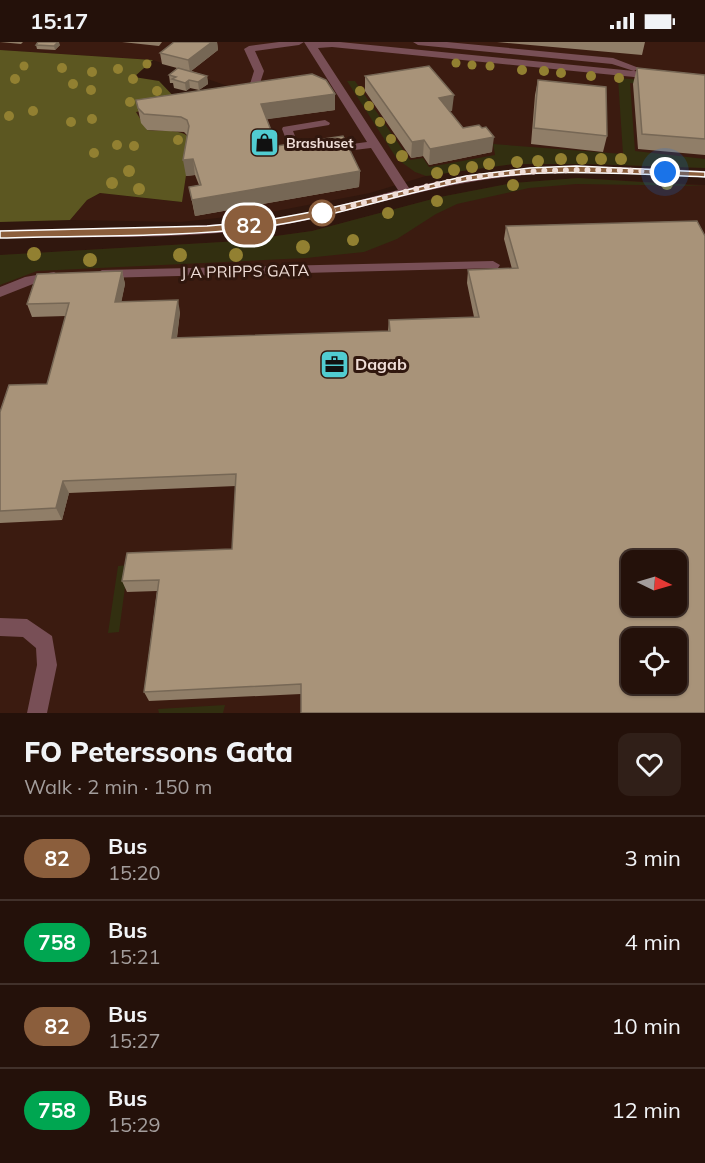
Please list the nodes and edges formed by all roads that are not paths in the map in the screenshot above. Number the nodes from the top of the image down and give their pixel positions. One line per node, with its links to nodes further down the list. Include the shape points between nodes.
1 (299, 42): 5 (street, via 249,49 259,71)
2 (418, 42): 4 (street, via 613,60 659,76)
3 (310, 44): 4 (street); 7 (street)
4 (393, 46)
5 (255, 84)
6 (325, 123): 7 (street, via 287,129 297,155)
7 (374, 144): 9 (street)
8 (705, 174): 9 (street, via 530,171 466,178)
9 (406, 193): 10 (street, via 253,225)
10 (0, 234)
11 (493, 265): 12 (street, J A PRIPPS GATA)
12 (94, 274)
13 (70, 275): 14 (street, via 30,279)
14 (0, 292)
15 (0, 627): 16 (street, via 27,628 45,643 47,665)
16 (37, 713)

